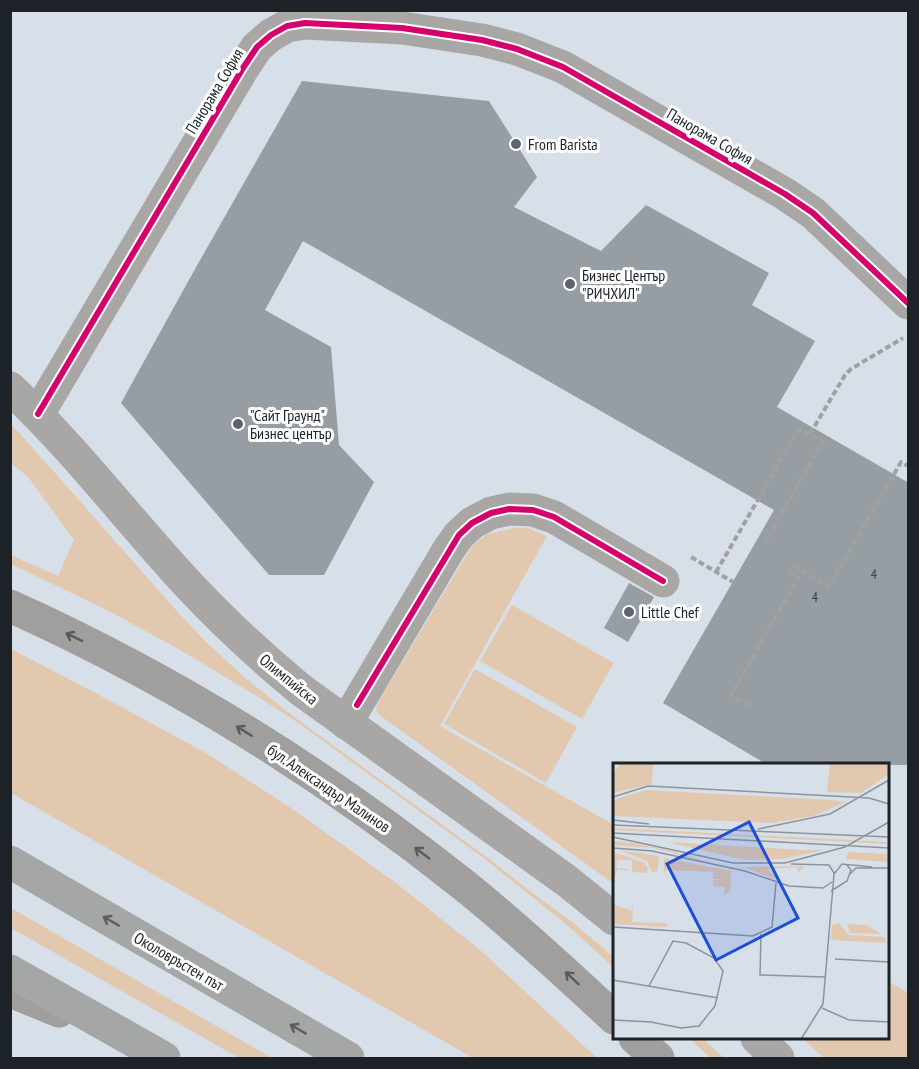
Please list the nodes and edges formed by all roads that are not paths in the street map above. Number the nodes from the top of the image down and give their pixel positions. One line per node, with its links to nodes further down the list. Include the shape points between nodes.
1 (406, 19): 2 (street, Панорама София, via 518,49 563,67 813,213); 4 (street, Панорама София, via 287,26 257,48)
2 (909, 303)
3 (10, 387): 4 (street, Олимпийска)
4 (38, 414): 7 (street, Олимпийска, via 219,618 301,690)
5 (663, 581): 7 (street, via 554,517 532,510 491,513 459,534)
6 (10, 606): 12 (main road, бул. Александър Малинов, one-way to 6, via 465,886 326,783 207,708)
7 (346, 723): 9 (street, Олимпийска)
8 (10, 862): 17 (highway, Околовръстен път, one-way to 8)
9 (613, 917)
10 (10, 972): 13 (highway)
11 (10, 991): 13 (main road)
12 (613, 1016)
13 (125, 1037): 16 (highway)
14 (636, 1039): 18 (main road)
15 (758, 1039): 19 (street)
16 (164, 1059)
17 (348, 1059)
18 (658, 1059)
19 (778, 1059)

